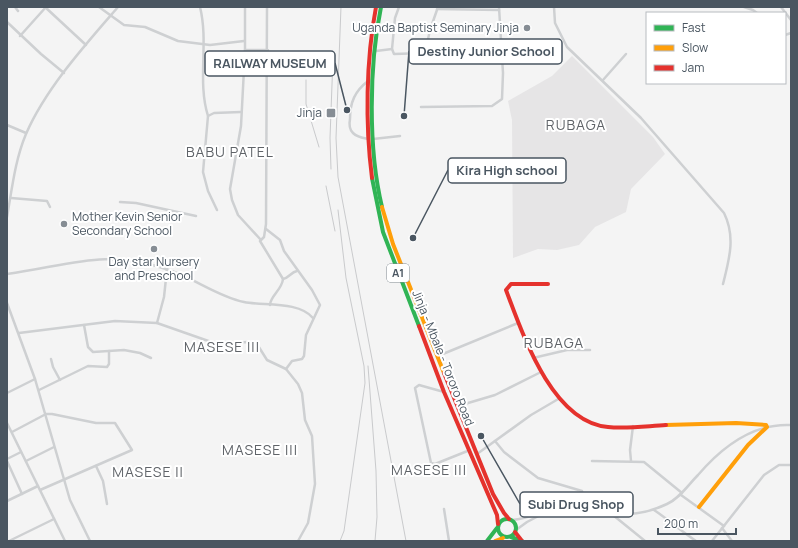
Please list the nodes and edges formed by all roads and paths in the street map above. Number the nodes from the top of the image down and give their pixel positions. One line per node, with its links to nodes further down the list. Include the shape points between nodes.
1 (15, 7): 15 (street)
2 (46, 7): 19 (street); 24 (street)
3 (99, 7): 17 (street)
4 (118, 7): 17 (street)
5 (200, 7): 22 (street)
6 (244, 7): 20 (street)
7 (267, 7): 27 (street)
8 (376, 7): 32 (main road, Jinja - Mbale - Tororo Road / A1)
9 (381, 7): 28 (main road, Jinja - Mbale - Tororo Road / A1)
10 (399, 7): 25 (street)
11 (554, 7): 31 (street, via 555,23 562,41)
12 (744, 7): 16 (street)
13 (437, 8): 14 (street); 23 (street)
14 (499, 9): 21 (street)
15 (18, 11)
16 (756, 12)
17 (111, 15): 22 (street, via 124,24 145,26 178,41); 24 (street)
18 (7, 22): 19 (street)
19 (20, 36): 30 (street)
20 (244, 42): 22 (street); 26 (street)
21 (501, 42): 23 (street); 33 (street, via 503,73 500,102 492,106)
22 (204, 44): 35 (street, via 204,89)
23 (427, 44): 25 (street, via 426,51 422,54 394,54)
24 (86, 45): 30 (street)
25 (392, 49): 28 (street)
26 (245, 50): 27 (street); 34 (street)
27 (268, 50): 47 (street)
28 (376, 51): 39 (main road, Jinja - Mbale - Tororo Road / A1)
29 (626, 54): 31 (street)
30 (64, 73): 37 (street)
31 (603, 80): 56 (street, via 641,118 724,213 729,224 731,240)
32 (369, 81): 39 (main road, Jinja - Mbale - Tororo Road / A1); 39 (street, via 361,86 350,105 349,123 356,136)
33 (421, 107)
34 (241, 112): 35 (street, via 214,113); 49 (street, via 230,189 238,215)
35 (208, 116): 44 (street, via 203,172)
36 (7, 125): 37 (street)
37 (26, 133): 41 (street, via 18,158)
38 (400, 136): 39 (street)
39 (370, 139): 66 (main road, Jinja - Mbale - Tororo Road / A1, via 388,230); 75 (main road, Jinja - Mbale - Tororo Road / A1, via 374,195 383,232)
40 (7, 195): 41 (street)
41 (11, 197): 43 (street, via 47,201); 46 (street)
42 (120, 202): 45 (street)
43 (50, 208)
44 (217, 210)
45 (196, 216)
46 (7, 217)
47 (266, 229): 48 (street); 52 (street, via 280,240 284,251)
48 (264, 237): 49 (street); 50 (street)
49 (260, 240): 50 (street)
50 (264, 245): 54 (street)
51 (167, 269): 53 (street, via 135,260 101,258); 58 (street, via 226,297); 60 (street, via 164,297)
52 (298, 271): 54 (street); 59 (street, via 320,304 320,310)
53 (7, 274)
54 (283, 279): 58 (street)
55 (548, 284): 61 (main road, via 511,284 507,288)
56 (723, 284)
57 (7, 303): 63 (street)
58 (270, 305): 59 (street, via 302,309)
59 (313, 318): 70 (street, via 306,335 304,356 292,361)
60 (157, 323): 62 (street, via 115,321); 70 (street, via 217,344 257,344 268,360)
61 (518, 323): 66 (street); 68 (main road)
62 (84, 325): 63 (street); 65 (street, via 90,350 96,353)
63 (19, 333): 72 (street)
64 (590, 350): 68 (street, via 567,350)
65 (109, 351): 67 (street, via 128,351); 73 (street, via 107,367 88,366)
66 (438, 356): 78 (main road, Jinja - Mbale - Tororo Road / A1)
67 (151, 358)
68 (533, 358): 71 (main road)
69 (51, 359): 73 (street)
70 (286, 369): 119 (street, via 301,388 305,420 313,442 315,484 308,524)
71 (542, 372): 77 (main road); 78 (street, via 495,395)
72 (36, 379): 74 (street); 76 (street)
73 (60, 380): 74 (street)
74 (39, 390): 79 (street)
75 (444, 392): 87 (main road, Jinja - Mbale - Tororo Road / A1); 87 (street, via 416,387 432,464)
76 (7, 393)
77 (560, 398): 82 (main road, via 594,426); 85 (street)
78 (458, 406): 89 (main road, Jinja - Mbale - Tororo Road / A1)
79 (46, 414): 84 (street); 86 (street); 95 (street, via 58,414 96,423 118,424 124,440 132,450)
80 (7, 423): 84 (street)
81 (791, 425): 83 (street)
82 (633, 426): 83 (main road, via 736,423 764,424); 93 (street)
83 (767, 427): 100 (street, via 742,437 723,450); 105 (main road, via 748,445)
84 (12, 432): 88 (street)
85 (495, 441): 89 (street); 102 (street, via 504,452 538,478 582,492)
86 (54, 447): 91 (street); 96 (street)
87 (470, 450): 111 (main road, Jinja - Mbale - Tororo Road / A1, via 497,515)
88 (21, 452): 90 (street); 91 (street)
89 (477, 454): 110 (main road, Jinja - Mbale - Tororo Road / A1, via 499,507)
90 (7, 460): 99 (street)
91 (26, 461): 97 (street)
92 (592, 461): 93 (street)
93 (631, 461): 100 (street, via 644,462)
94 (791, 465): 112 (street, via 779,465 768,472)
95 (96, 466): 96 (street); 103 (street, via 103,481)
96 (63, 480): 98 (street); 118 (street)
97 (38, 486): 98 (street); 99 (street)
98 (40, 490): 109 (street)
99 (22, 494): 101 (street)
100 (682, 494): 105 (street); 108 (street)
101 (7, 501)
102 (581, 503): 104 (street); 107 (street)
103 (107, 504)
104 (556, 507): 110 (street, via 519,520); 113 (street, via 527,522)
105 (699, 507): 112 (street)
106 (444, 509): 120 (street)
107 (606, 510): 108 (street, via 628,514); 124 (street)
108 (653, 510): 125 (street)
109 (54, 518): 116 (street); 117 (street)
110 (510, 520): 111 (main road, via 503,520); 113 (main road, A1)
111 (498, 526): 115 (main road, A1); 121 (main road)
112 (723, 527): 126 (street); 127 (street)
113 (516, 531): 114 (main road); 123 (main road)
114 (511, 537): 115 (main road); 123 (main road)
115 (503, 538): 122 (main road)
116 (9, 541)
117 (65, 541)
118 (90, 541)
119 (298, 541)
120 (449, 541)
121 (487, 541)
122 (495, 541)
123 (522, 541)
124 (645, 541)
125 (696, 541)
126 (712, 541)
127 (732, 541)

